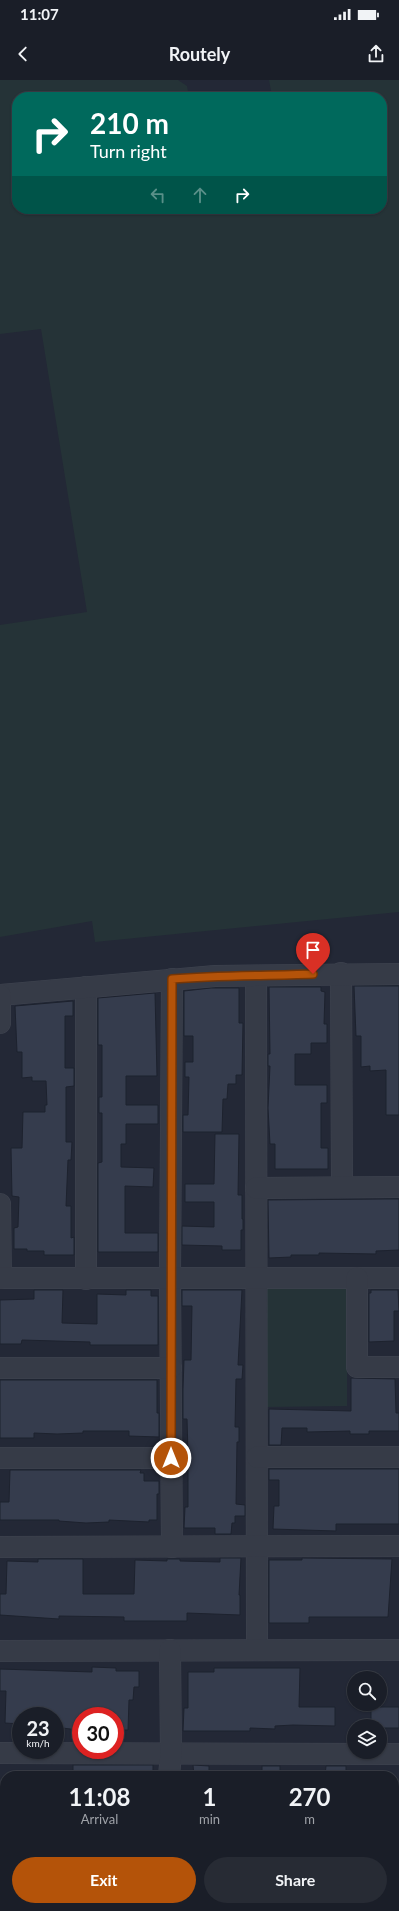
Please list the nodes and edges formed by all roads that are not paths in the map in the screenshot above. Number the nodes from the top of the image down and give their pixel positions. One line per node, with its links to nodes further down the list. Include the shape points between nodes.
1 (341, 973): 2 (street); 3 (street); 8 (street)
2 (399, 974)
3 (256, 977): 4 (street); 10 (street)
4 (172, 979): 5 (street); 13 (street)
5 (86, 987): 6 (street); 17 (street)
6 (0, 995): 7 (street)
7 (0, 1023)
8 (342, 1187): 9 (street); 10 (street)
9 (399, 1187)
10 (256, 1188): 14 (street)
11 (0, 1204): 12 (street)
12 (1, 1278): 17 (street)
13 (170, 1278): 14 (street); 17 (street); 20 (street)
14 (256, 1278): 15 (street); 21 (street)
15 (357, 1278): 16 (street); 18 (street, via 357,1368)
16 (399, 1278)
17 (86, 1279)
18 (399, 1367)
19 (0, 1368): 20 (street)
20 (171, 1368): 24 (street)
21 (257, 1457): 22 (street); 28 (street)
22 (399, 1457)
23 (0, 1458): 24 (street)
24 (171, 1458): 27 (street)
25 (399, 1546): 28 (street)
26 (0, 1547): 27 (street)
27 (172, 1547): 28 (street)
28 (256, 1547): 30 (street)
29 (170, 1650): 30 (street); 32 (street); 34 (street)
30 (257, 1650): 31 (street)
31 (399, 1650)
32 (0, 1651)
33 (0, 1753): 34 (street)
34 (171, 1754): 35 (street); 36 (street)
35 (399, 1754)
36 (170, 1771)

